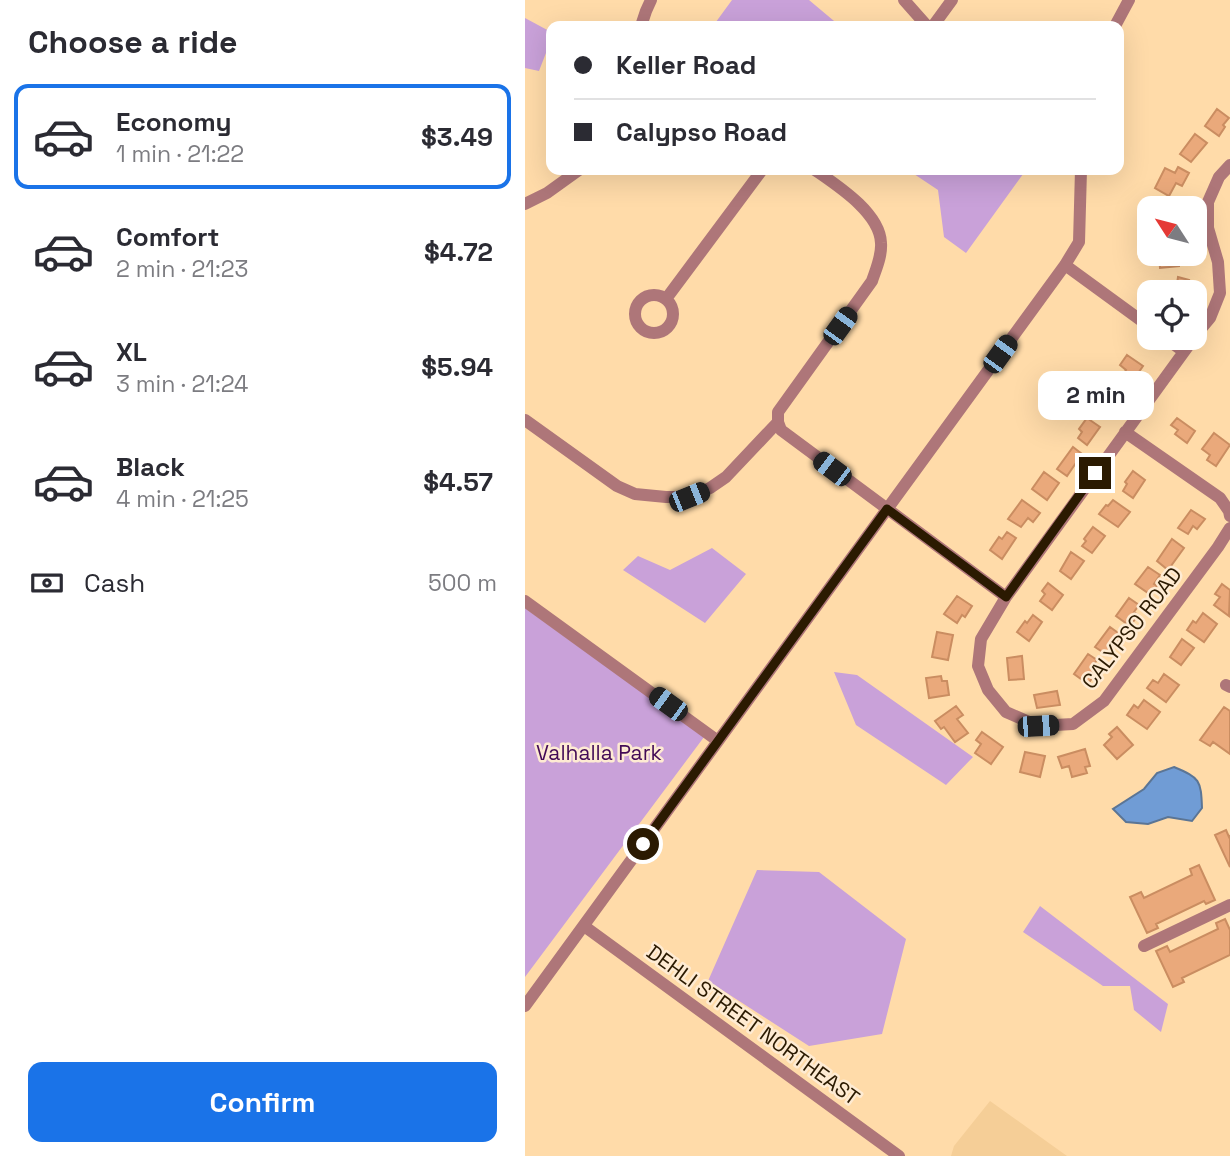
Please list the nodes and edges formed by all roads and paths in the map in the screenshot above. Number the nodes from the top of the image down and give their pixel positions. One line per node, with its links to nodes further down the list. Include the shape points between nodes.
1 (651, 0): 5 (street)
2 (904, 0): 6 (street)
3 (952, 0): 7 (street)
4 (1129, 0): 8 (street)
5 (643, 21)
6 (923, 21)
7 (937, 21)
8 (1118, 21)
9 (1230, 165): 16 (street, CALYPSO ROAD, via 1208,202 1208,228)
10 (572, 175): 14 (street)
11 (758, 175): 17 (street)
12 (822, 175): 22 (street, via 874,220 882,244 879,262 872,281 778,412)
13 (1081, 175): 15 (street, via 1079,242)
14 (525, 204)
15 (1065, 265): 18 (street); 24 (street)
16 (1225, 281): 19 (street, CALYPSO ROAD)
17 (666, 299)
18 (1137, 318)
19 (1207, 321)
20 (1183, 351): 23 (street, CALYPSO ROAD)
21 (525, 420): 22 (street, via 617,486 635,495 666,497 689,497 711,488)
22 (778, 422): 24 (street, via 787,436)
23 (1125, 432): 25 (street, via 1220,498); 27 (street, CALYPSO ROAD)
24 (887, 509): 27 (street); 29 (street)
25 (1230, 516)
26 (1230, 528): 27 (street, CALYPSO ROAD, via 1104,701 1073,724 1038,726 1006,712 988,690 978,666 981,639)
27 (1006, 597)
28 (525, 601): 29 (street)
29 (718, 740): 31 (street)
30 (1230, 905): 32 (street)
31 (584, 926): 33 (street); 34 (street, DEHLI STREET NORTHEAST)
32 (1144, 946)
33 (525, 1006)
34 (899, 1156)

